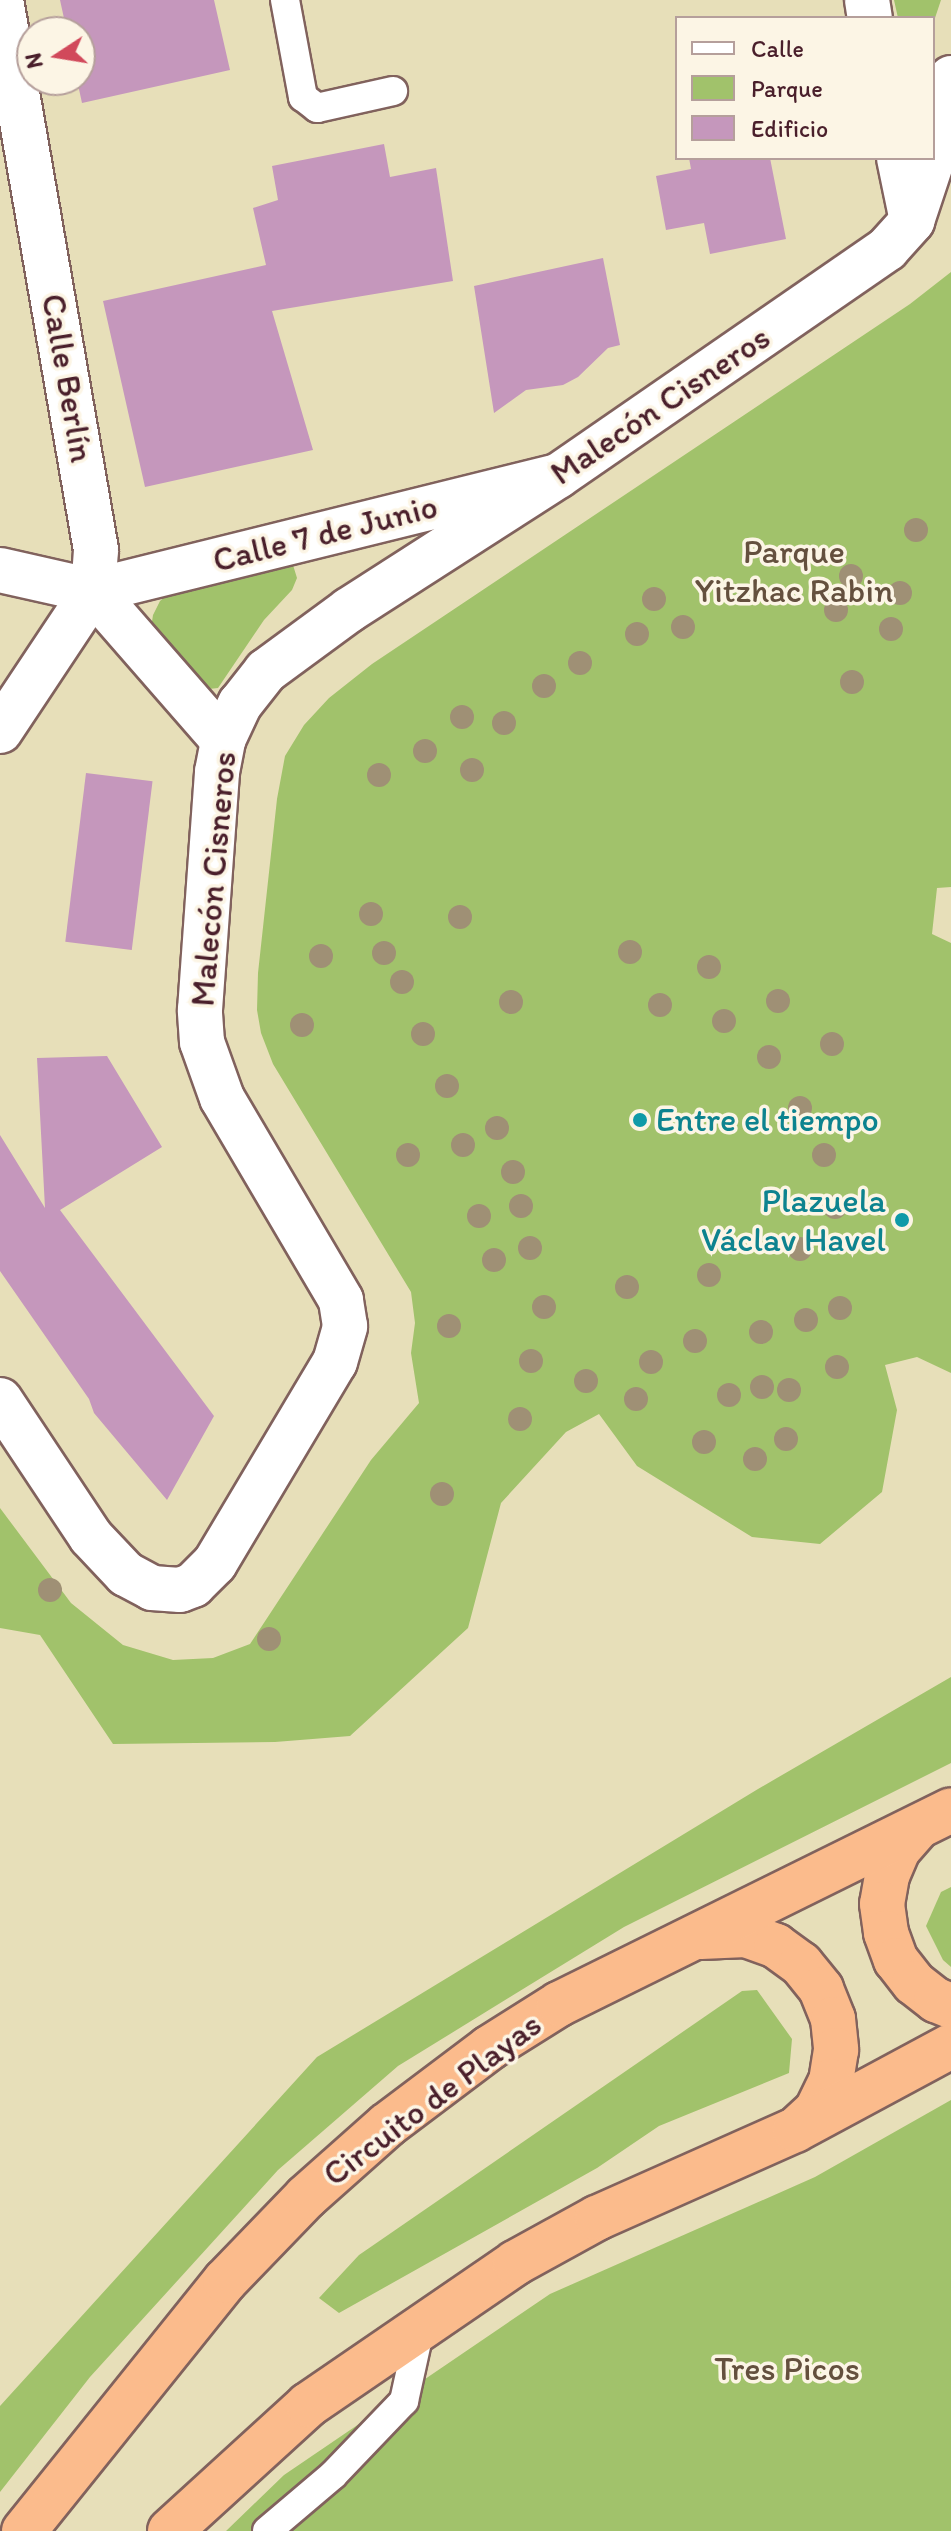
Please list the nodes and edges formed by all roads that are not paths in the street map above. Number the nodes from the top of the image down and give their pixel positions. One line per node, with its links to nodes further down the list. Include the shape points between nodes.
1 (1, 0): 11 (street, Calle Berlín, via 92,513)
2 (285, 0): 4 (lane, via 303,97 317,108)
3 (951, 78): 5 (street, Malecón Cisneros)
4 (393, 91)
5 (935, 149)
6 (899, 160): 8 (street)
7 (932, 160): 8 (street, Malecón Cisneros)
8 (912, 221): 9 (street, Malecón Cisneros, via 887,249)
9 (558, 476): 11 (street, Calle 7 de Junio); 13 (street, Malecón Cisneros, via 279,660 240,704)
10 (0, 570): 11 (street, Calle 7 de Junio)
11 (93, 591): 12 (street, Calle Berlín); 13 (street)
12 (0, 731)
13 (223, 740): 14 (street, Malecón Cisneros, via 200,1010 202,1042 222,1098 341,1300 341,1352 215,1563 180,1590 137,1581 101,1550)
14 (0, 1400)
15 (934, 1819): 16 (highway, Circuito de Playas); 17 (highway, via 898,1850 882,1904 896,1960 914,1983)
16 (683, 1941): 19 (highway, via 746,1935 776,1946 801,1964 821,1989 833,2019 831,2081 817,2110); 21 (highway, Circuito de Playas, via 559,2004 489,2048 340,2166 225,2281)
17 (951, 2006)
18 (951, 2046): 19 (highway)
19 (795, 2130): 20 (highway, via 597,2218)
20 (421, 2324): 22 (highway, via 308,2405); 23 (lane, via 404,2401 333,2475)
21 (24, 2531)
22 (170, 2531)
23 (267, 2531)

